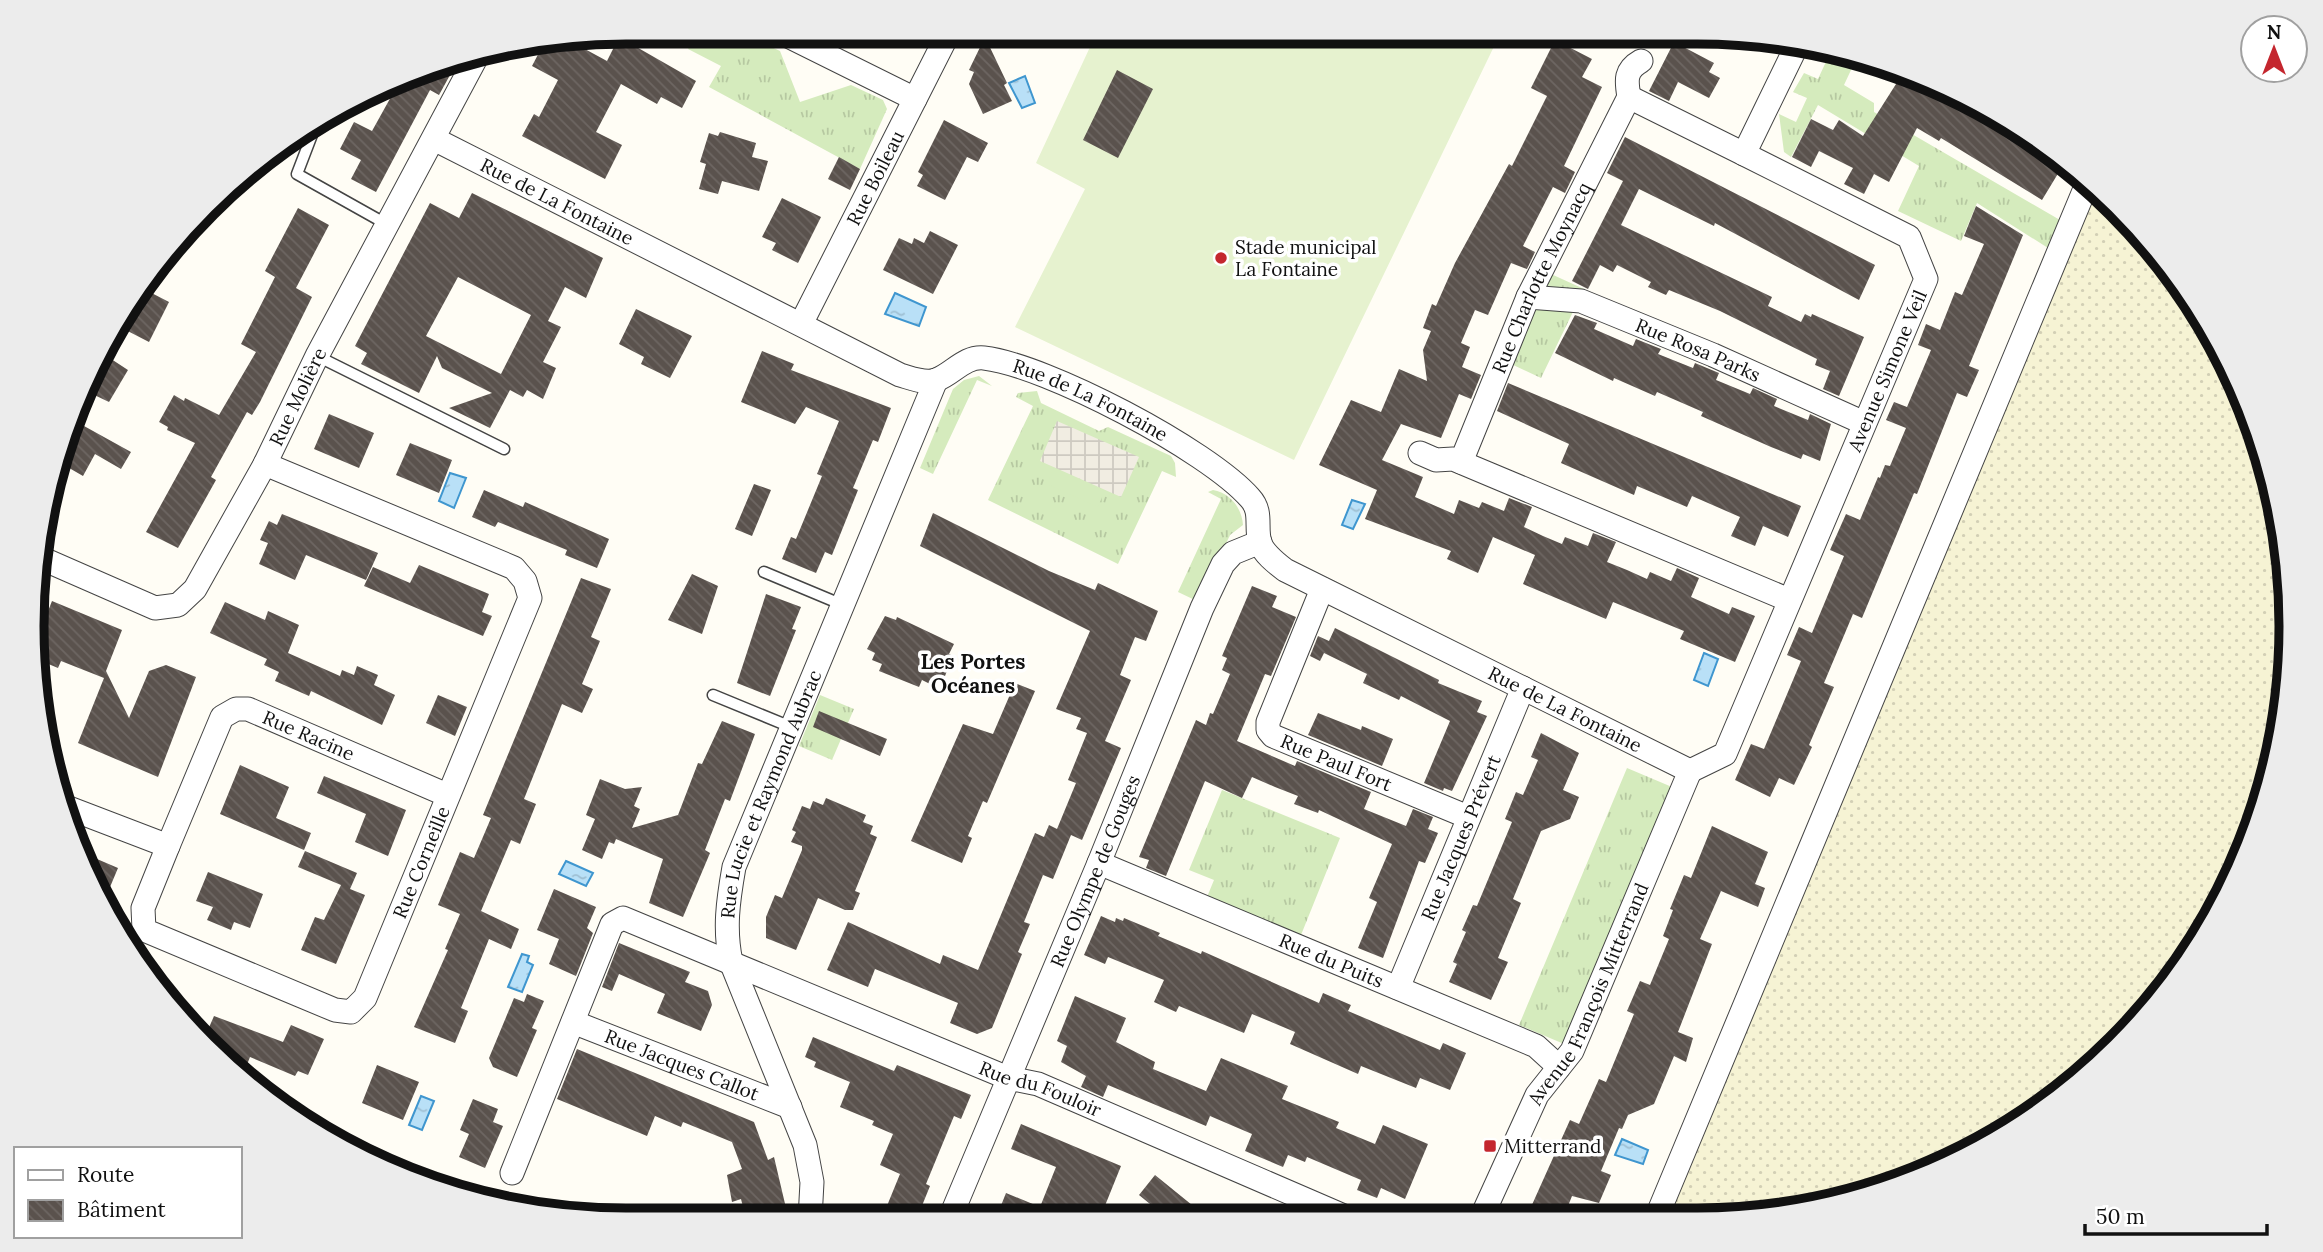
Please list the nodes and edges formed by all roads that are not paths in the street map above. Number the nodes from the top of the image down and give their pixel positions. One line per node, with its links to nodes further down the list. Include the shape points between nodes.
1 (804, 44): 7 (street)
2 (943, 44): 7 (street, Rue Boileau)
3 (1794, 52): 10 (street)
4 (1641, 61): 6 (street, Rue Charlotte Moynacq, via 1627,74)
5 (472, 65): 9 (street, Rue Molière)
6 (1629, 97): 10 (street); 13 (street, Rue Charlotte Moynacq)
7 (915, 99): 14 (street, Rue Boileau)
8 (312, 136): 12 (lane, via 297,174)
9 (434, 139): 12 (street, Rue Molière); 14 (street, Rue de La Fontaine)
10 (1744, 154): 17 (street, Avenue Simone Veil, via 1909,237 1926,279)
11 (2084, 191): 48 (street)
12 (387, 225): 15 (street, Rue Molière)
13 (1528, 297): 17 (street, Rue Rosa Parks, via 1581,301); 20 (street, Rue Charlotte Moynacq)
14 (801, 324): 16 (street, Rue de La Fontaine, via 900,375)
15 (317, 356): 18 (lane); 21 (street, Rue Molière)
16 (936, 380): 22 (street, Rue de La Fontaine, via 968,360 983,358 1056,380 1139,421 1174,439 1251,498 1260,517); 27 (street, Rue Lucie et Raymond Aubrac)
17 (1864, 423): 26 (street, Avenue Simone Veil)
18 (504, 449)
19 (1420, 453): 20 (street)
20 (1461, 462): 26 (street)
21 (265, 464): 23 (street, Rue Molière, via 195,589 178,605 155,608); 32 (street, Rue Corneille, via 514,568 525,581 530,598)
22 (1260, 542): 25 (street, Rue de La Fontaine, via 1285,570); 36 (street, Rue Olympe de Gouges, via 1233,553 1223,564)
23 (48, 560)
24 (764, 572): 27 (lane)
25 (1322, 589): 28 (street, Rue de La Fontaine); 34 (street, Rue Paul Fort, via 1268,730 1273,736)
26 (1789, 600): 31 (street, Avenue Simone Veil, via 1725,754)
27 (843, 605): 30 (street, Rue Lucie et Raymond Aubrac)
28 (1523, 688): 31 (street, Rue de La Fontaine); 34 (street, Rue Jacques Prévert)
29 (713, 695): 30 (lane)
30 (791, 727): 37 (street, Rue Lucie et Raymond Aubrac, via 734,867 726,924)
31 (1690, 771): 40 (street, Avenue François Mitterrand, via 1572,1051)
32 (447, 795): 35 (street, Rue Racine, via 248,709 236,709 222,717); 35 (street, Rue Corneille, via 365,998 351,1012 335,1010 144,930 143,908)
33 (74, 810): 35 (street)
34 (1468, 817): 38 (street, Rue Jacques Prévert)
35 (169, 846)
36 (1099, 863): 38 (street, Rue du Puits); 41 (street, Rue Olympe de Gouges)
37 (731, 962): 39 (street, via 623,918 612,924); 41 (street, Rue du Fouloir); 42 (street, Rue Lucie et Raymond Aubrac)
38 (1398, 988): 40 (street, Rue du Puits, via 1536,1046)
39 (573, 1022): 42 (street, Rue Jacques Callot); 43 (street)
40 (1559, 1067): 47 (street, Avenue François Mitterrand, via 1536,1095)
41 (1008, 1078): 45 (street, Rue Olympe de Gouges); 46 (street, Rue du Fouloir, via 1038,1084)
42 (790, 1107): 44 (street, Rue Lucie et Raymond Aubrac, via 805,1145 812,1182)
43 (512, 1173)
44 (811, 1208)
45 (954, 1208)
46 (1325, 1208)
47 (1486, 1208)
48 (1660, 1208)

